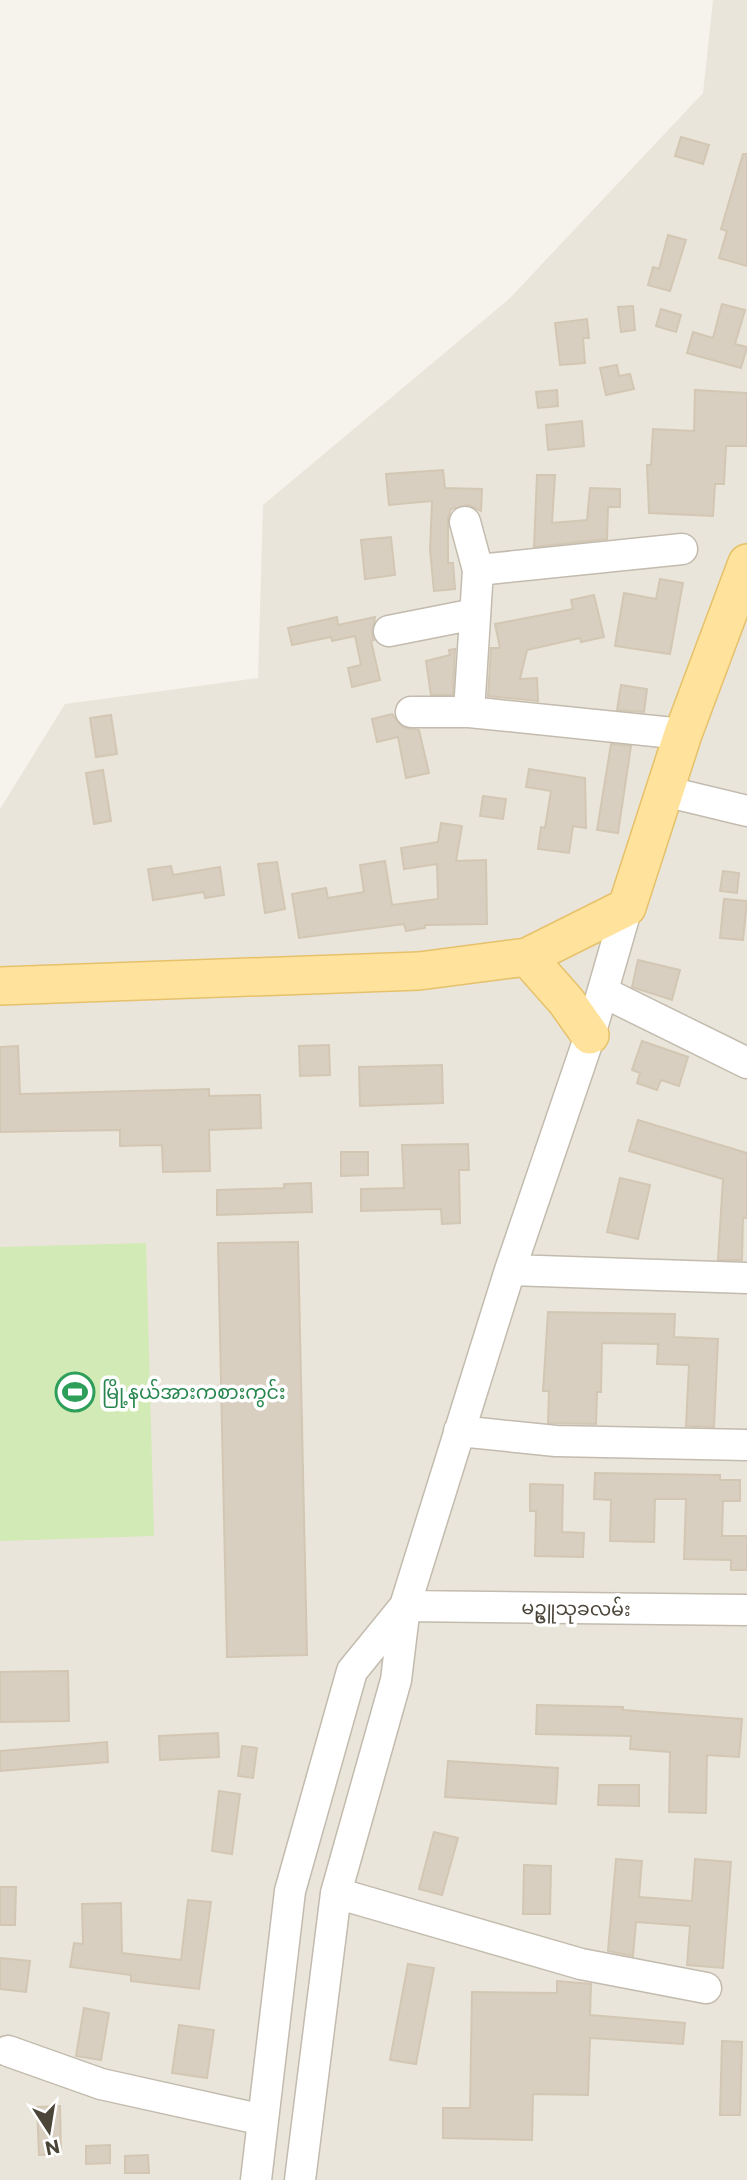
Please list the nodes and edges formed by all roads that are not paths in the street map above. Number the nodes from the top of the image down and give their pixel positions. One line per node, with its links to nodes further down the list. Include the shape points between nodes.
1 (465, 522): 3 (street)
2 (682, 549): 3 (street)
3 (478, 570): 5 (street)
4 (743, 584): 9 (main road)
5 (475, 614): 6 (street); 8 (street)
6 (388, 631)
7 (411, 712): 8 (street)
8 (469, 712): 9 (street)
9 (683, 734): 10 (main road)
10 (664, 791): 11 (street); 12 (main road)
11 (747, 811)
12 (627, 908): 13 (main road); 15 (street)
13 (527, 957): 14 (main road, via 419,971); 16 (main road)
14 (0, 986)
15 (603, 992): 16 (street); 17 (street)
16 (590, 1035): 18 (street)
17 (747, 1063)
18 (510, 1270): 19 (street); 20 (street)
19 (747, 1278)
20 (459, 1431): 21 (street, via 556,1441); 22 (street)
21 (747, 1445)
22 (405, 1606): 23 (street, မဥ္ဇူသုခလမ်း); 24 (street, via 396,1680); 27 (street, via 352,1671 290,1892)
23 (747, 1610)
24 (336, 1893): 25 (street, via 581,1964); 29 (street)
25 (706, 1988)
26 (8, 2051): 27 (street, via 101,2084)
27 (263, 2120): 28 (street)
28 (256, 2180)
29 (300, 2180)

